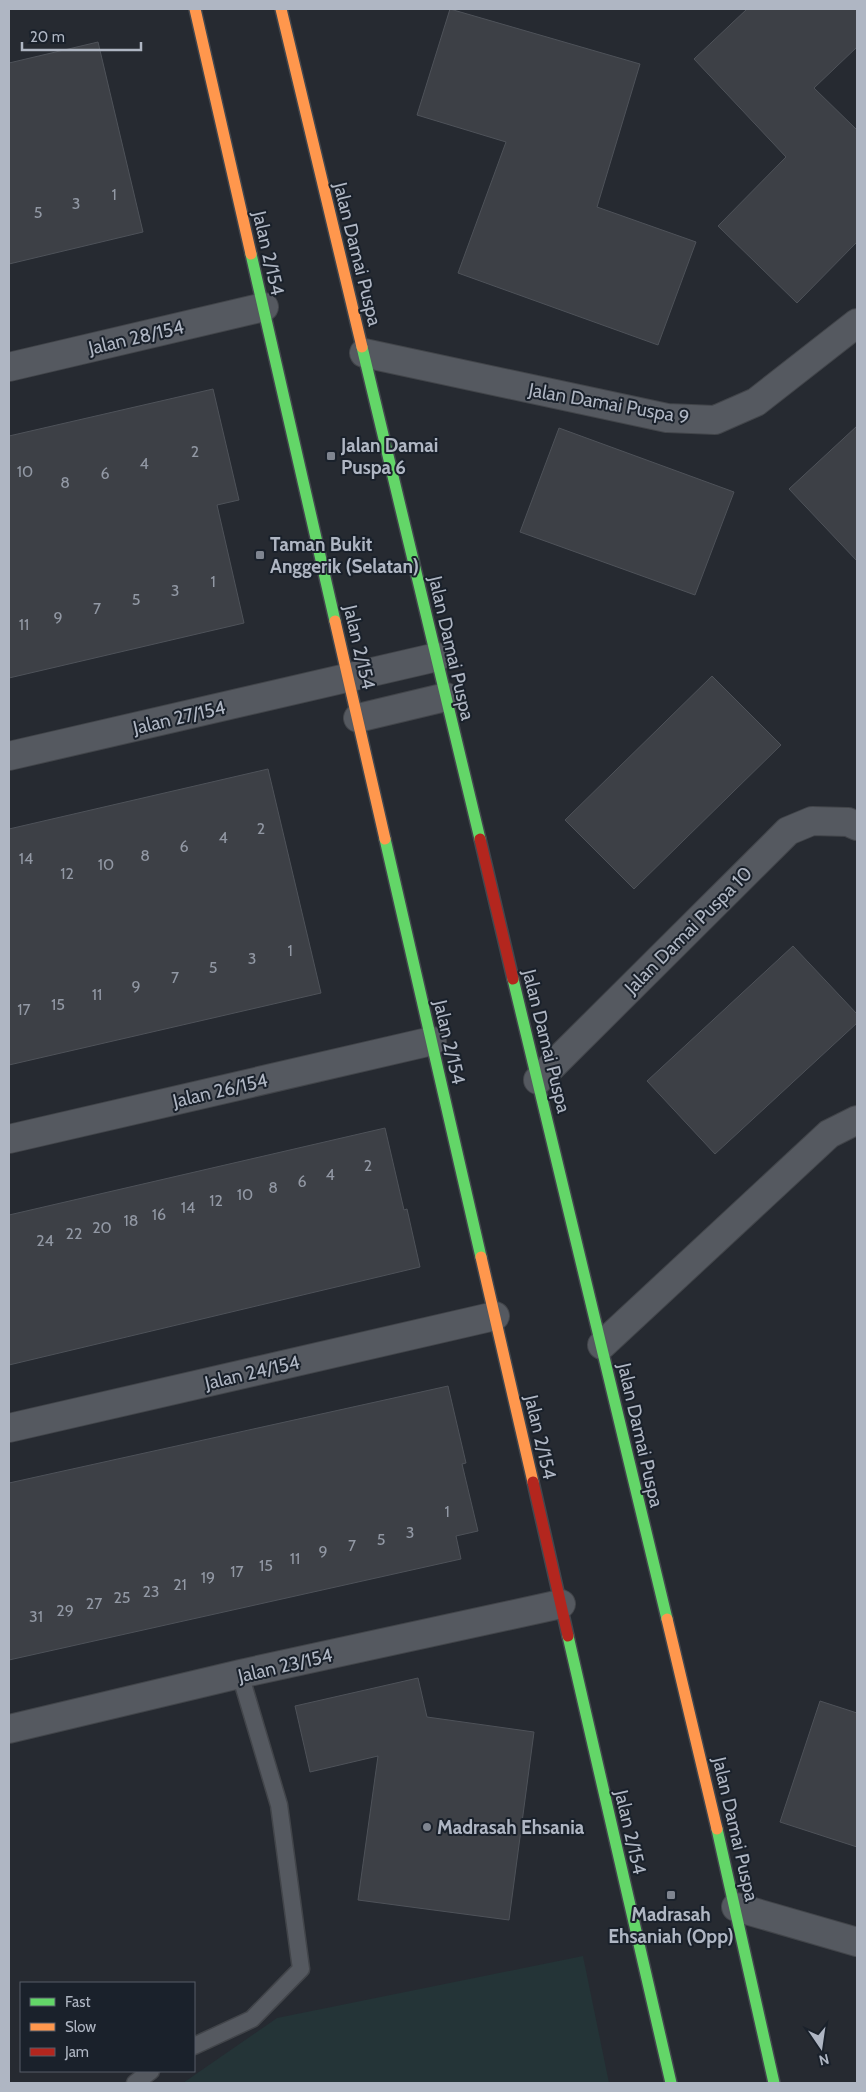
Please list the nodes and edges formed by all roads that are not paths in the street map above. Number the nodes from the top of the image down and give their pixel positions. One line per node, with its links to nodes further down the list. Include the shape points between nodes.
1 (196, 9): 3 (street, Jalan 2/154)
2 (281, 9): 5 (street, Jalan Damai Puspa)
3 (264, 307): 6 (street, Jalan 28/154); 8 (street, Jalan 2/154)
4 (857, 323): 5 (street, Jalan Damai Puspa 9, via 756,402 715,420 667,418)
5 (364, 353): 7 (street, Jalan Damai Puspa)
6 (9, 367)
7 (437, 657): 8 (street, Jalan 27/154); 9 (street, Jalan Damai Puspa)
8 (349, 678): 10 (street, Jalan 2/154); 11 (street, Jalan 27/154)
9 (446, 697): 10 (street); 14 (street, Jalan Damai Puspa)
10 (358, 718): 13 (street, Jalan 2/154)
11 (9, 756)
12 (857, 826): 14 (street, Jalan Damai Puspa 10, via 848,822 812,821 788,831)
13 (432, 1041): 16 (street, Jalan 26/154); 17 (street, Jalan 2/154)
14 (538, 1080): 18 (street, Jalan Damai Puspa)
15 (857, 1120): 18 (street, via 829,1134)
16 (9, 1140)
17 (495, 1316): 19 (street, Jalan 24/154); 20 (street, Jalan 2/154)
18 (602, 1345): 23 (street, Jalan Damai Puspa)
19 (9, 1428)
20 (561, 1604): 21 (street, Jalan 23/154); 28 (street, Jalan 2/154)
21 (240, 1674): 22 (street, Jalan 23/154); 25 (lane, via 278,1805 301,1969 252,2019)
22 (9, 1729)
23 (736, 1907): 24 (street); 29 (street, Jalan Damai Puspa)
24 (857, 1942)
25 (195, 2046)
26 (150, 2072): 27 (lane)
27 (135, 2083)
28 (671, 2083)
29 (774, 2083)

